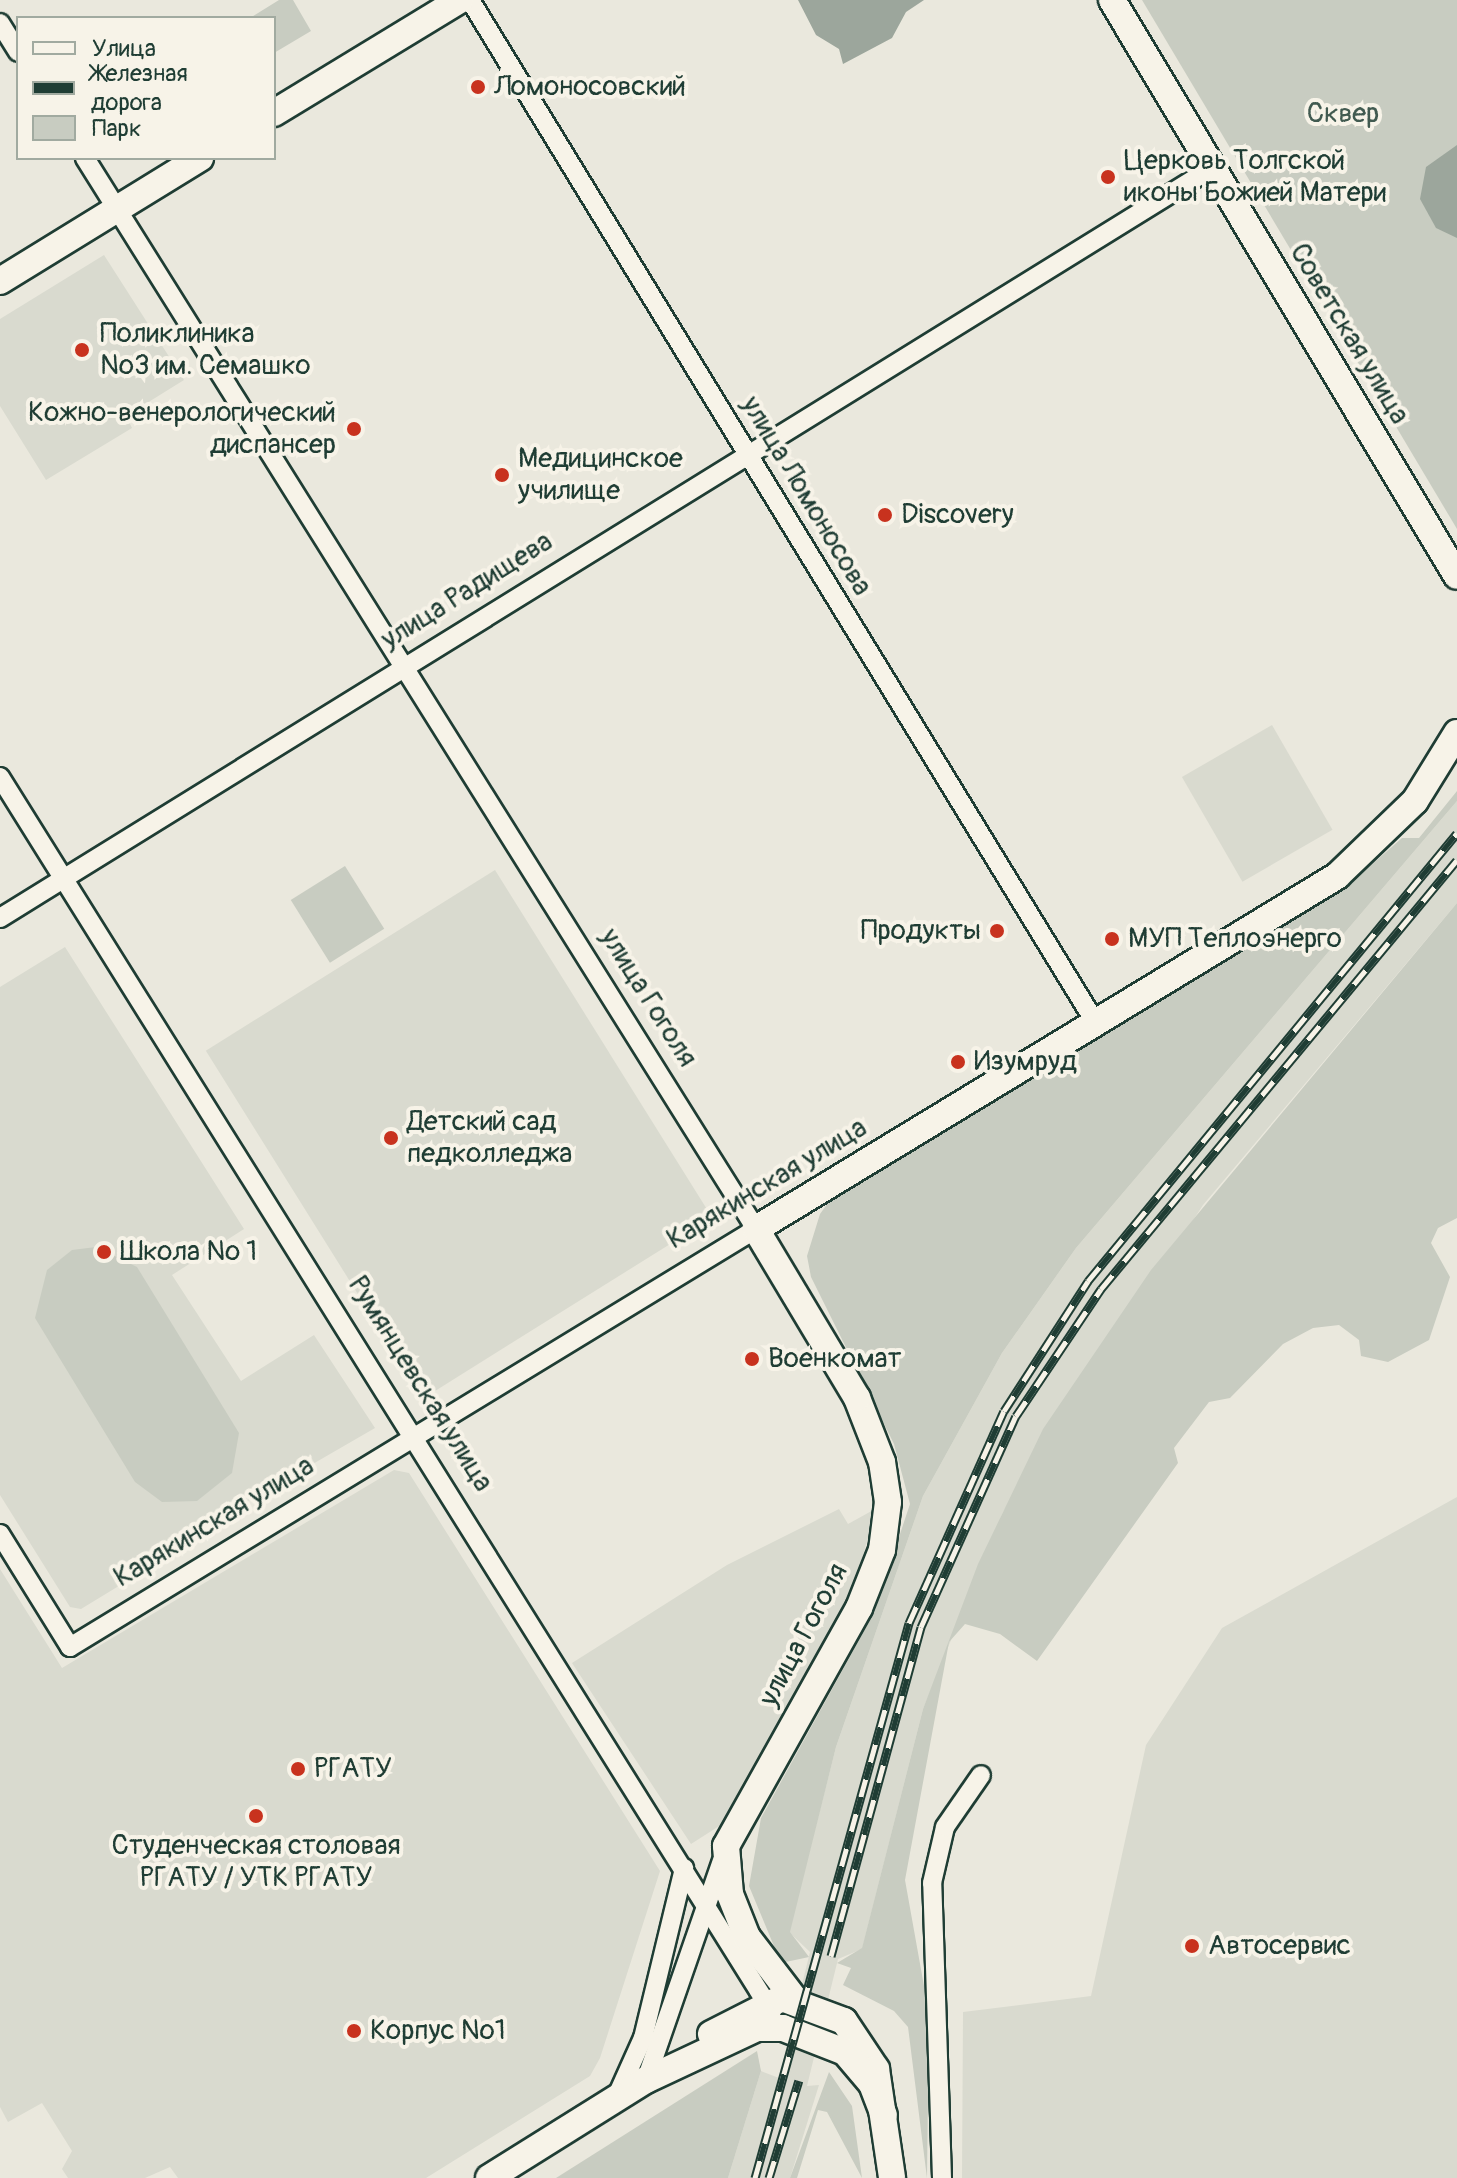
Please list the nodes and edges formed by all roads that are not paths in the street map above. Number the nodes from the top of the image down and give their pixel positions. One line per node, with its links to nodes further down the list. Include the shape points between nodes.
1 (460, 0): 6 (street)
2 (470, 0): 12 (street, улица Ломоносова)
3 (1112, 0): 9 (street, Советская улица)
4 (0, 23): 5 (street)
5 (16, 49)
6 (276, 112)
7 (86, 160): 10 (street, улица Гоголя)
8 (197, 160): 10 (street)
9 (1212, 168): 12 (street, улица Радищева); 13 (street, Советская улица)
10 (117, 209): 11 (street); 14 (street, улица Гоголя)
11 (0, 281)
12 (746, 451): 14 (street, улица Радищева); 19 (street, улица Ломоносова)
13 (1457, 576)
14 (403, 663): 17 (street, улица Радищева); 20 (street, улица Гоголя)
15 (1457, 733): 19 (street, Карякинская улица, via 1415,801 1360,859)
16 (0, 777): 17 (street, Румянцевская улица)
17 (63, 879): 18 (street, улица Радищева); 21 (street, Румянцевская улица)
18 (0, 918)
19 (1095, 1022): 20 (street, Карякинская улица)
20 (756, 1229): 21 (street, Карякинская улица); 24 (street, улица Гоголя, via 857,1398 882,1462 888,1502 882,1550 859,1608)
21 (415, 1436): 22 (street, Карякинская улица, via 70,1647); 25 (street, Румянцевская улица)
22 (0, 1534)
23 (981, 1775): 35 (street, via 945,1827 932,1883)
24 (726, 1846): 26 (street, улица Гоголя); 28 (street, via 730,1894 747,1937)
25 (684, 1868): 26 (street, Румянцевская улица); 31 (street, via 643,2038)
26 (709, 1911): 27 (street, Румянцевская улица); 30 (street, улица Гоголя)
27 (764, 2001): 28 (street); 29 (street, Румянцевская улица); 30 (street)
28 (796, 2001): 32 (street, via 833,2014 862,2040)
29 (783, 2028): 30 (street, via 741,2033); 32 (street, via 845,2052 872,2084)
30 (646, 2080): 31 (street)
31 (616, 2098): 33 (street)
32 (884, 2115): 34 (street)
33 (489, 2178)
34 (892, 2178)
35 (942, 2178)

